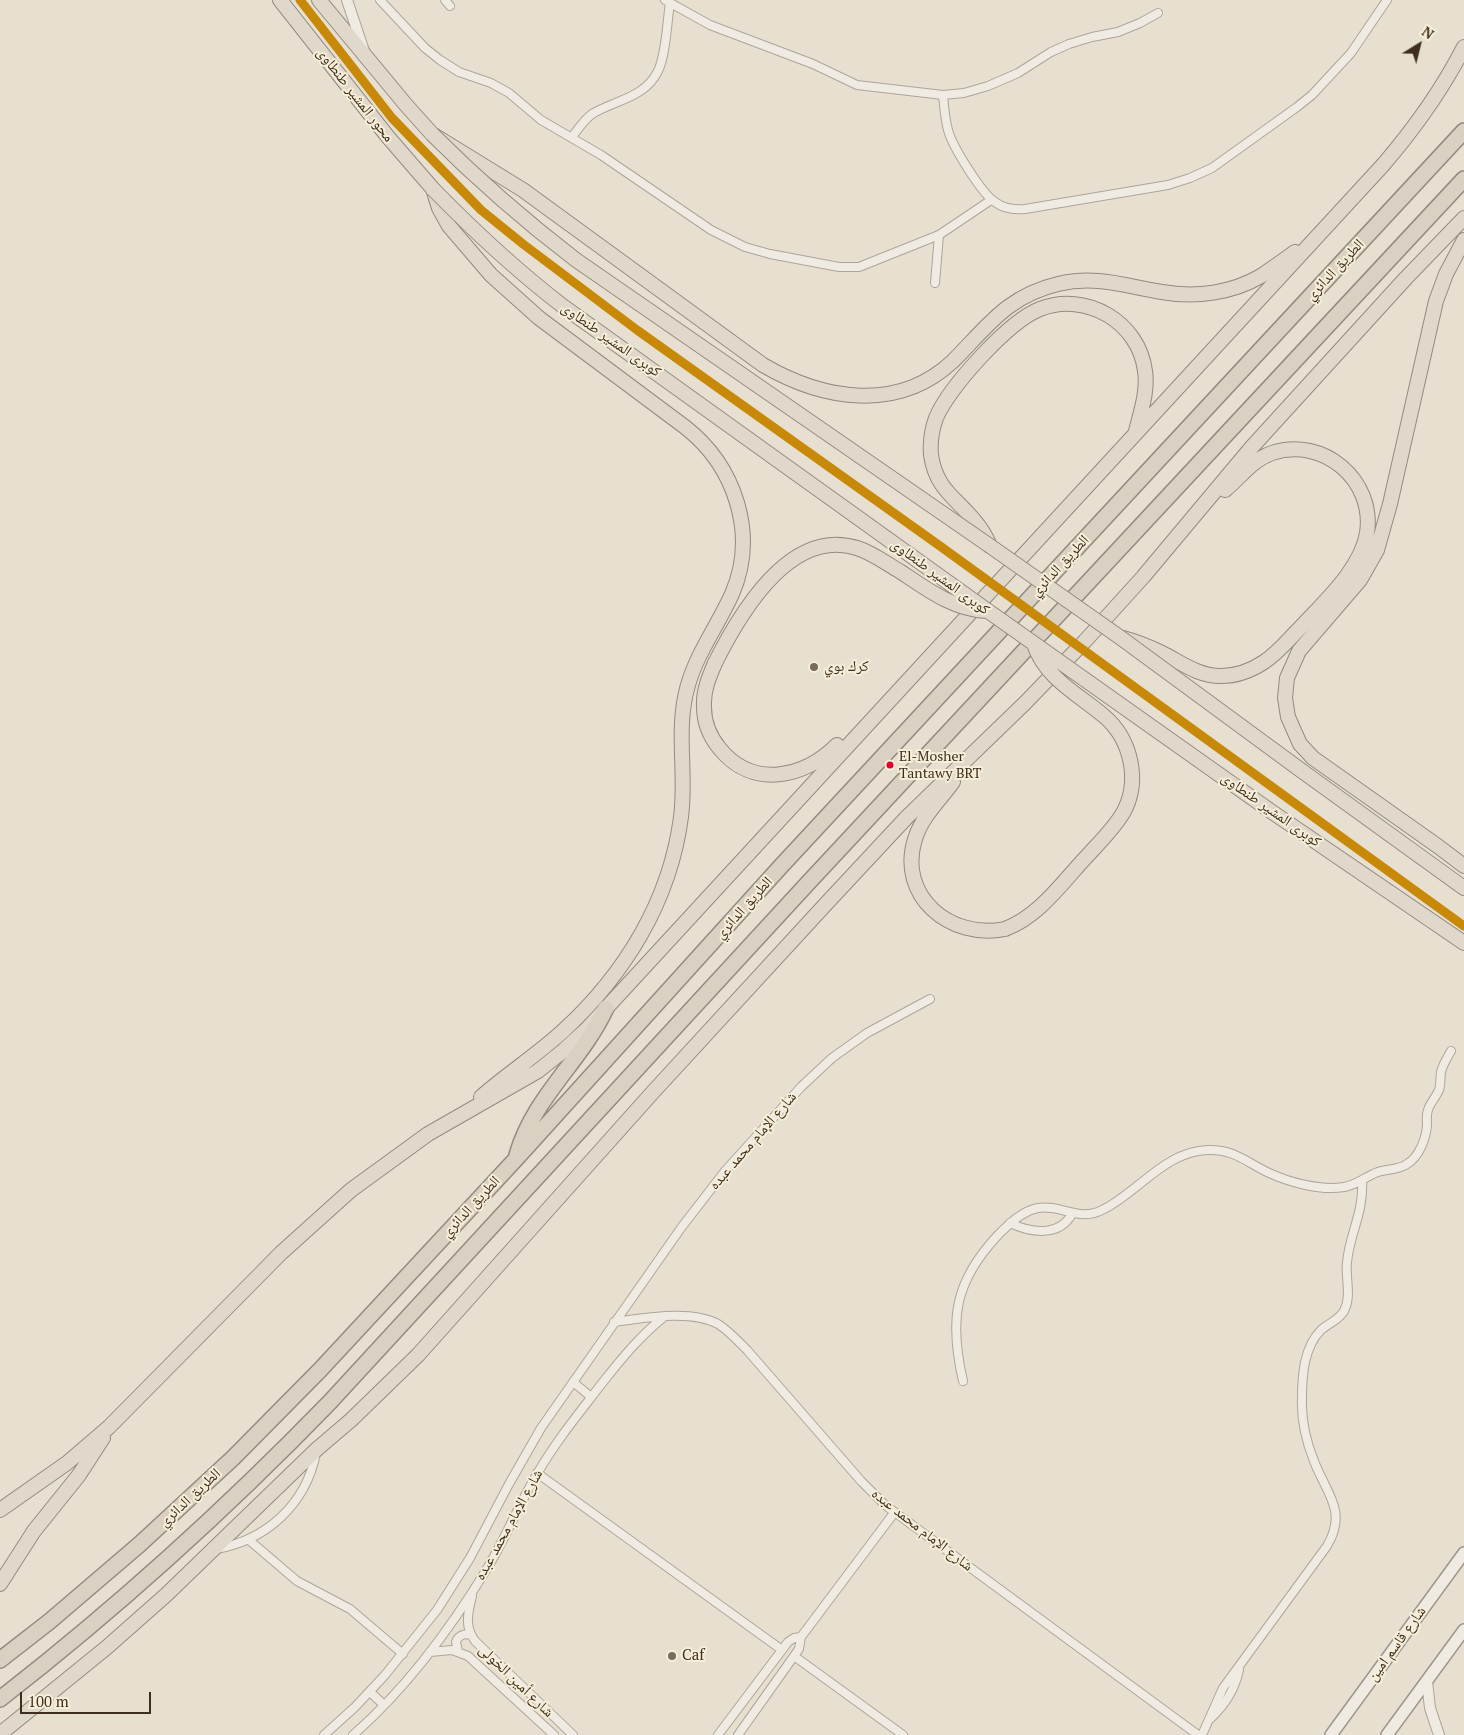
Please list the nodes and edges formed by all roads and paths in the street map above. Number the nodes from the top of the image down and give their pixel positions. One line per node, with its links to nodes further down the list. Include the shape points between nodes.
1 (280, 0): 15 (highway, محور المشير طنطاوى)
2 (319, 0): 9 (highway, محور المشير طنطاوى)
3 (347, 0): 9 (street)
4 (380, 0): 13 (street, via 440,60 459,72 500,88 541,120)
5 (1387, 0): 16 (street, via 1351,52 1312,95 1233,154 1201,173 1168,185 1024,209 1006,208)
6 (668, 2): 10 (street, via 710,25 813,64 857,85); 13 (street, via 663,55 654,77 636,95 592,115)
7 (1158, 14): 10 (street, via 1118,32 1060,48 1018,73 988,86)
8 (1464, 47): 20 (highway, via 1434,98 1401,144)
9 (367, 59): 12 (highway, محور المشير طنطاوى)
10 (943, 95): 16 (street, via 953,144)
11 (1464, 130): 37 (highway, الطريق الدائري, via 783,864)
12 (432, 134): 20 (highway, via 523,190 763,365 811,387 850,396 887,394 922,382 951,362 1007,307 1049,286 1097,280 1163,293 1217,292 1251,281); 24 (highway, bridge, via 516,213 576,260)
13 (572, 137): 18 (street, via 711,230 758,251 846,268 859,267)
14 (1464, 179): 70 (highway, الطريق الدائري, via 808,883 330,1403 176,1552 76,1639)
15 (433, 189): 25 (highway, كوبرى المشير طنطاوى, bridge, via 501,256 564,307); 36 (highway, via 449,226 506,290 703,443 731,484 739,507 742,532 742,556 735,586 697,660 684,698 680,737 682,813 670,870 656,907 626,958 590,1004 548,1045)
16 (991, 200): 18 (street)
17 (1464, 218): 23 (highway, via 1282,413)
18 (939, 234): 21 (street)
19 (1464, 240): 30 (highway, via 1436,301 1385,528 1377,550 1353,589 1299,651 1290,669 1285,698 1295,735 1313,758)
20 (1314, 241): 22 (highway)
21 (936, 283)
22 (1136, 434): 24 (highway, via 1146,380 1143,360 1123,326 1088,306 1049,306 1030,314 999,340 957,386 940,410 933,427 931,454 939,481 978,525); 28 (highway)
23 (1202, 506): 26 (highway, via 1256,462 1272,453 1299,450 1326,456 1348,472 1363,496 1368,514 1365,541 1344,578 1277,652 1239,674 1220,676 1192,670 1147,646); 29 (highway, via 1091,635)
24 (990, 546): 26 (highway, bridge)
25 (988, 611): 27 (highway, كوبرى المشير طنطاوى, bridge); 28 (highway, bridge, via 970,610 948,602 865,551 848,546 823,546 799,555 785,565 739,621 707,684 704,714 717,746 729,758 760,773 786,774 813,765)
26 (1121, 638): 31 (highway, bridge)
27 (1033, 643): 29 (highway, bridge, via 1054,676 1104,716 1117,731 1130,757 1132,782 1127,806 1107,835 1037,909 1022,921 1004,928 976,931 949,922 928,904 914,879 912,860 917,832); 32 (highway, كوبرى المشير طنطاوى, bridge)
28 (886, 704): 34 (highway)
29 (966, 759): 47 (highway, via 747,989 418,1355)
30 (1464, 866)
31 (1464, 888)
32 (1464, 943)
33 (930, 999): 42 (street, شارع الإمام محمد عبده, via 861,1037 801,1087 710,1190)
34 (606, 1008): 36 (highway, via 544,1066); 37 (highway, via 591,1036 534,1114)
35 (1450, 1051): 38 (street, via 1443,1066 1438,1092 1427,1111 1426,1132 1416,1156 1407,1164)
36 (464, 1113): 46 (highway, via 402,1152 327,1210 281,1252)
37 (515, 1160): 64 (highway, الطريق الدائري, via 320,1370 233,1458 117,1565)
38 (1362, 1180): 39 (street, via 1338,1188 1308,1185 1267,1172 1233,1153 1206,1150 1188,1153 1171,1161 1105,1209 1086,1215); 65 (street, via 1360,1214 1347,1261 1346,1306 1338,1319 1312,1342 1302,1388 1306,1438 1316,1467 1332,1497 1336,1526 1327,1546)
39 (1072, 1214): 40 (street, via 1052,1208 1037,1208); 40 (street, via 1062,1226 1048,1231 1026,1229)
40 (1010, 1223): 43 (street, via 985,1251 960,1293 956,1334)
41 (665, 1316): 42 (street, شارع الإمام محمد عبده); 45 (street, شارع الإمام محمد عبده, via 634,1344); 50 (street, شارع الإمام محمد عبده, via 704,1319 728,1331 868,1490)
42 (614, 1322): 44 (street, شارع الإمام محمد عبده)
43 (963, 1381)
44 (573, 1382): 45 (street); 62 (street, شارع الإمام محمد عبده, via 538,1433 460,1576)
45 (590, 1396): 48 (street, شارع الإمام محمد عبده)
46 (109, 1427): 49 (highway, via 60,1468); 54 (highway)
47 (317, 1449): 51 (street, via 309,1476 296,1501 276,1523); 52 (highway)
48 (537, 1473): 55 (street, شارع الإمام محمد عبده); 59 (street)
49 (0, 1510)
50 (894, 1513): 58 (street); 81 (street, شارع الإمام محمد عبده)
51 (249, 1540): 52 (street); 62 (street, via 305,1586 350,1609)
52 (214, 1550): 73 (highway, via 106,1648)
53 (1464, 1553): 82 (main road, شارع قاسم امين)
54 (0, 1584)
55 (473, 1592): 57 (street, شارع أمين الخولى, via 467,1618); 61 (street, شارع الإمام محمد عبده)
56 (1464, 1630): 66 (main road)
57 (471, 1635): 60 (street, via 461,1635 457,1640); 77 (street, شارع أمين الخولى)
58 (800, 1637): 59 (street, via 791,1639); 63 (street, via 800,1646)
59 (782, 1650): 78 (street)
60 (458, 1651): 61 (street, شارع أمين الخولى); 76 (street, شارع أمين الخولى, via 477,1663)
61 (430, 1652): 71 (street, شارع الإمام محمد عبده)
62 (403, 1654): 67 (street, شارع الإمام محمد عبده)
63 (794, 1656): 79 (street); 80 (street)
64 (0, 1660)
65 (1239, 1668): 68 (street); 69 (street)
66 (1427, 1681): 83 (main road); 84 (street, via 1430,1708)
67 (370, 1692): 71 (street); 74 (street, شارع الإمام محمد عبده)
68 (1220, 1694): 69 (street); 72 (street)
69 (1228, 1698): 72 (street)
70 (0, 1699)
71 (384, 1704): 75 (street, شارع الإمام محمد عبده)
72 (1211, 1718): 81 (street)
73 (0, 1734)
74 (324, 1735)
75 (353, 1735)
76 (554, 1735)
77 (573, 1735)
78 (718, 1735)
79 (738, 1735)
80 (903, 1735)
81 (1200, 1735)
82 (1331, 1735)
83 (1387, 1735)
84 (1439, 1735)

